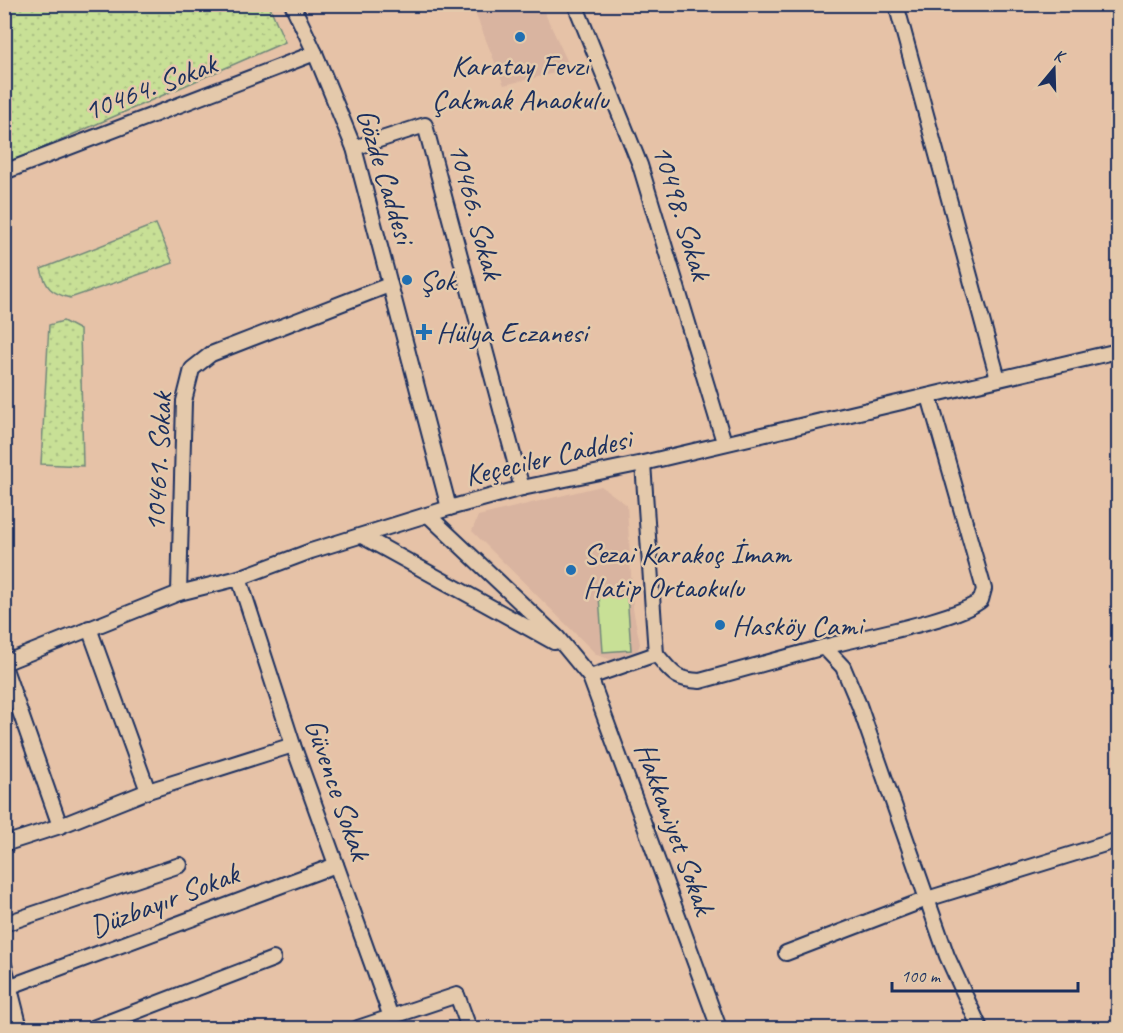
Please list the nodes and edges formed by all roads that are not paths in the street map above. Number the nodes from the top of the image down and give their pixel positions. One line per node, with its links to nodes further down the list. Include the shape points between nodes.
1 (292, 4): 4 (street, Gözde Caddesi)
2 (575, 4): 11 (street, 10498. Sokak, via 640,165)
3 (896, 4): 9 (street)
4 (315, 53): 5 (street, Gözde Caddesi); 6 (street, 10464. Sokak)
5 (354, 148): 7 (street, Gözde Caddesi); 13 (street, 10466. Sokak, via 425,125)
6 (4, 172)
7 (389, 285): 14 (street, Gözde Caddesi); 18 (street, 10461. Sokak, via 211,354 192,369 184,401)
8 (1119, 351): 9 (street, Keçeciler Caddesi)
9 (998, 379): 10 (street, Keçeciler Caddesi)
10 (928, 396): 11 (street, Keçeciler Caddesi); 20 (street, via 984,589 981,600 944,616)
11 (724, 442): 12 (street, Keçeciler Caddesi)
12 (643, 463): 13 (street, Keçeciler Caddesi); 22 (street)
13 (522, 488): 14 (street, Keçeciler Caddesi)
14 (449, 508): 15 (street, Keçeciler Caddesi)
15 (428, 515): 16 (street, Keçeciler Caddesi); 21 (street, Hakkaniyet Sokak)
16 (362, 536): 17 (street, Keçeciler Caddesi); 21 (street, Hakkaniyet Sokak)
17 (239, 578): 18 (street, Keçeciler Caddesi); 25 (street, Güvence Sokak)
18 (179, 594): 19 (street, Keçeciler Caddesi)
19 (89, 628): 23 (street, Keçeciler Caddesi); 26 (street)
20 (824, 647): 22 (street, via 700,681 677,679); 32 (street, via 843,667 859,705)
21 (570, 651): 24 (street, Hakkaniyet Sokak)
22 (656, 654): 24 (street)
23 (4, 664): 27 (street)
24 (590, 677): 43 (street, Hakkaniyet Sokak)
25 (293, 745): 26 (street); 31 (street, Güvence Sokak)
26 (148, 791): 27 (street)
27 (60, 826): 29 (street)
28 (1119, 840): 32 (street)
29 (4, 844)
30 (180, 865): 33 (street)
31 (336, 865): 37 (street, Düzbayır Sokak); 38 (street, Güvence Sokak)
32 (927, 899): 34 (street); 44 (street)
33 (4, 924)
34 (786, 953)
35 (273, 959): 40 (street)
36 (4, 965): 37 (street)
37 (11, 986): 39 (street)
38 (391, 1017): 41 (street); 42 (street, via 457,995)
39 (20, 1029)
40 (93, 1029)
41 (358, 1029)
42 (468, 1029)
43 (719, 1029)
44 (980, 1029)

